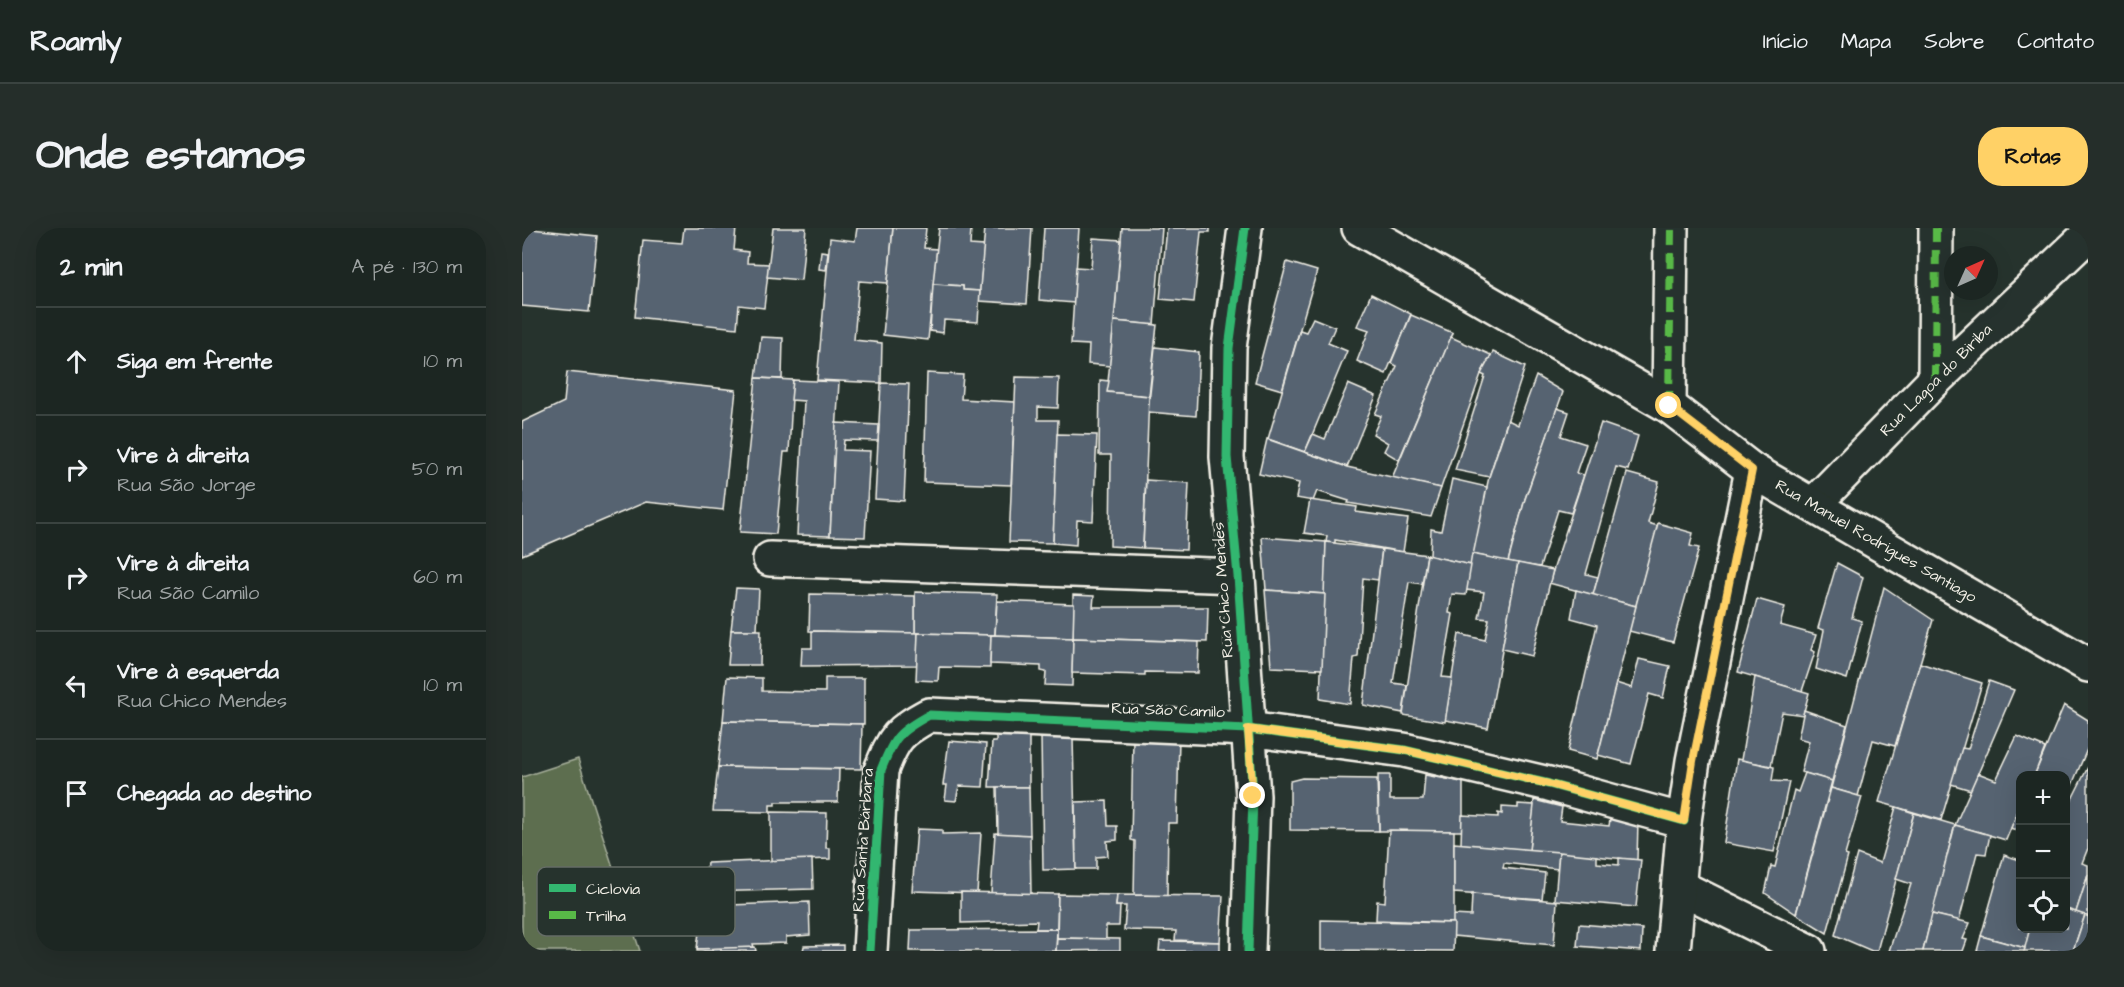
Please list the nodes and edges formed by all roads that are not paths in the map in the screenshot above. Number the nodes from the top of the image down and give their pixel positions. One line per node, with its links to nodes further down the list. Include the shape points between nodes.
1 (1245, 228): 11 (street, Rua Chico Mendes, via 1228,381 1227,457)
2 (1359, 228): 7 (street, Rua Manuel Rodrigues Santiago)
3 (1671, 228): 7 (street)
4 (1936, 228): 6 (street)
5 (2088, 235): 6 (street, Rua Lagoa do Biriba)
6 (1935, 380): 9 (street, Rua Lagoa do Biriba)
7 (1669, 406): 8 (street, Rua Manuel Rodrigues Santiago)
8 (1752, 470): 9 (street, Rua Manuel Rodrigues Santiago); 15 (street)
9 (1814, 504): 12 (street, Rua Manuel Rodrigues Santiago)
10 (770, 559): 11 (street)
11 (1238, 576): 14 (street, Rua Chico Mendes)
12 (2088, 665)
13 (929, 715): 14 (street, Rua São Camilo); 17 (street, Rua Santa Bárbara, via 903,729 881,770)
14 (1248, 729): 15 (street, Rua São Camilo, via 1404,750); 18 (street, Rua Chico Mendes, via 1253,796)
15 (1684, 821): 16 (street)
16 (1680, 887): 19 (street); 20 (street)
17 (870, 951)
18 (1248, 951)
19 (1673, 951)
20 (1809, 951)

